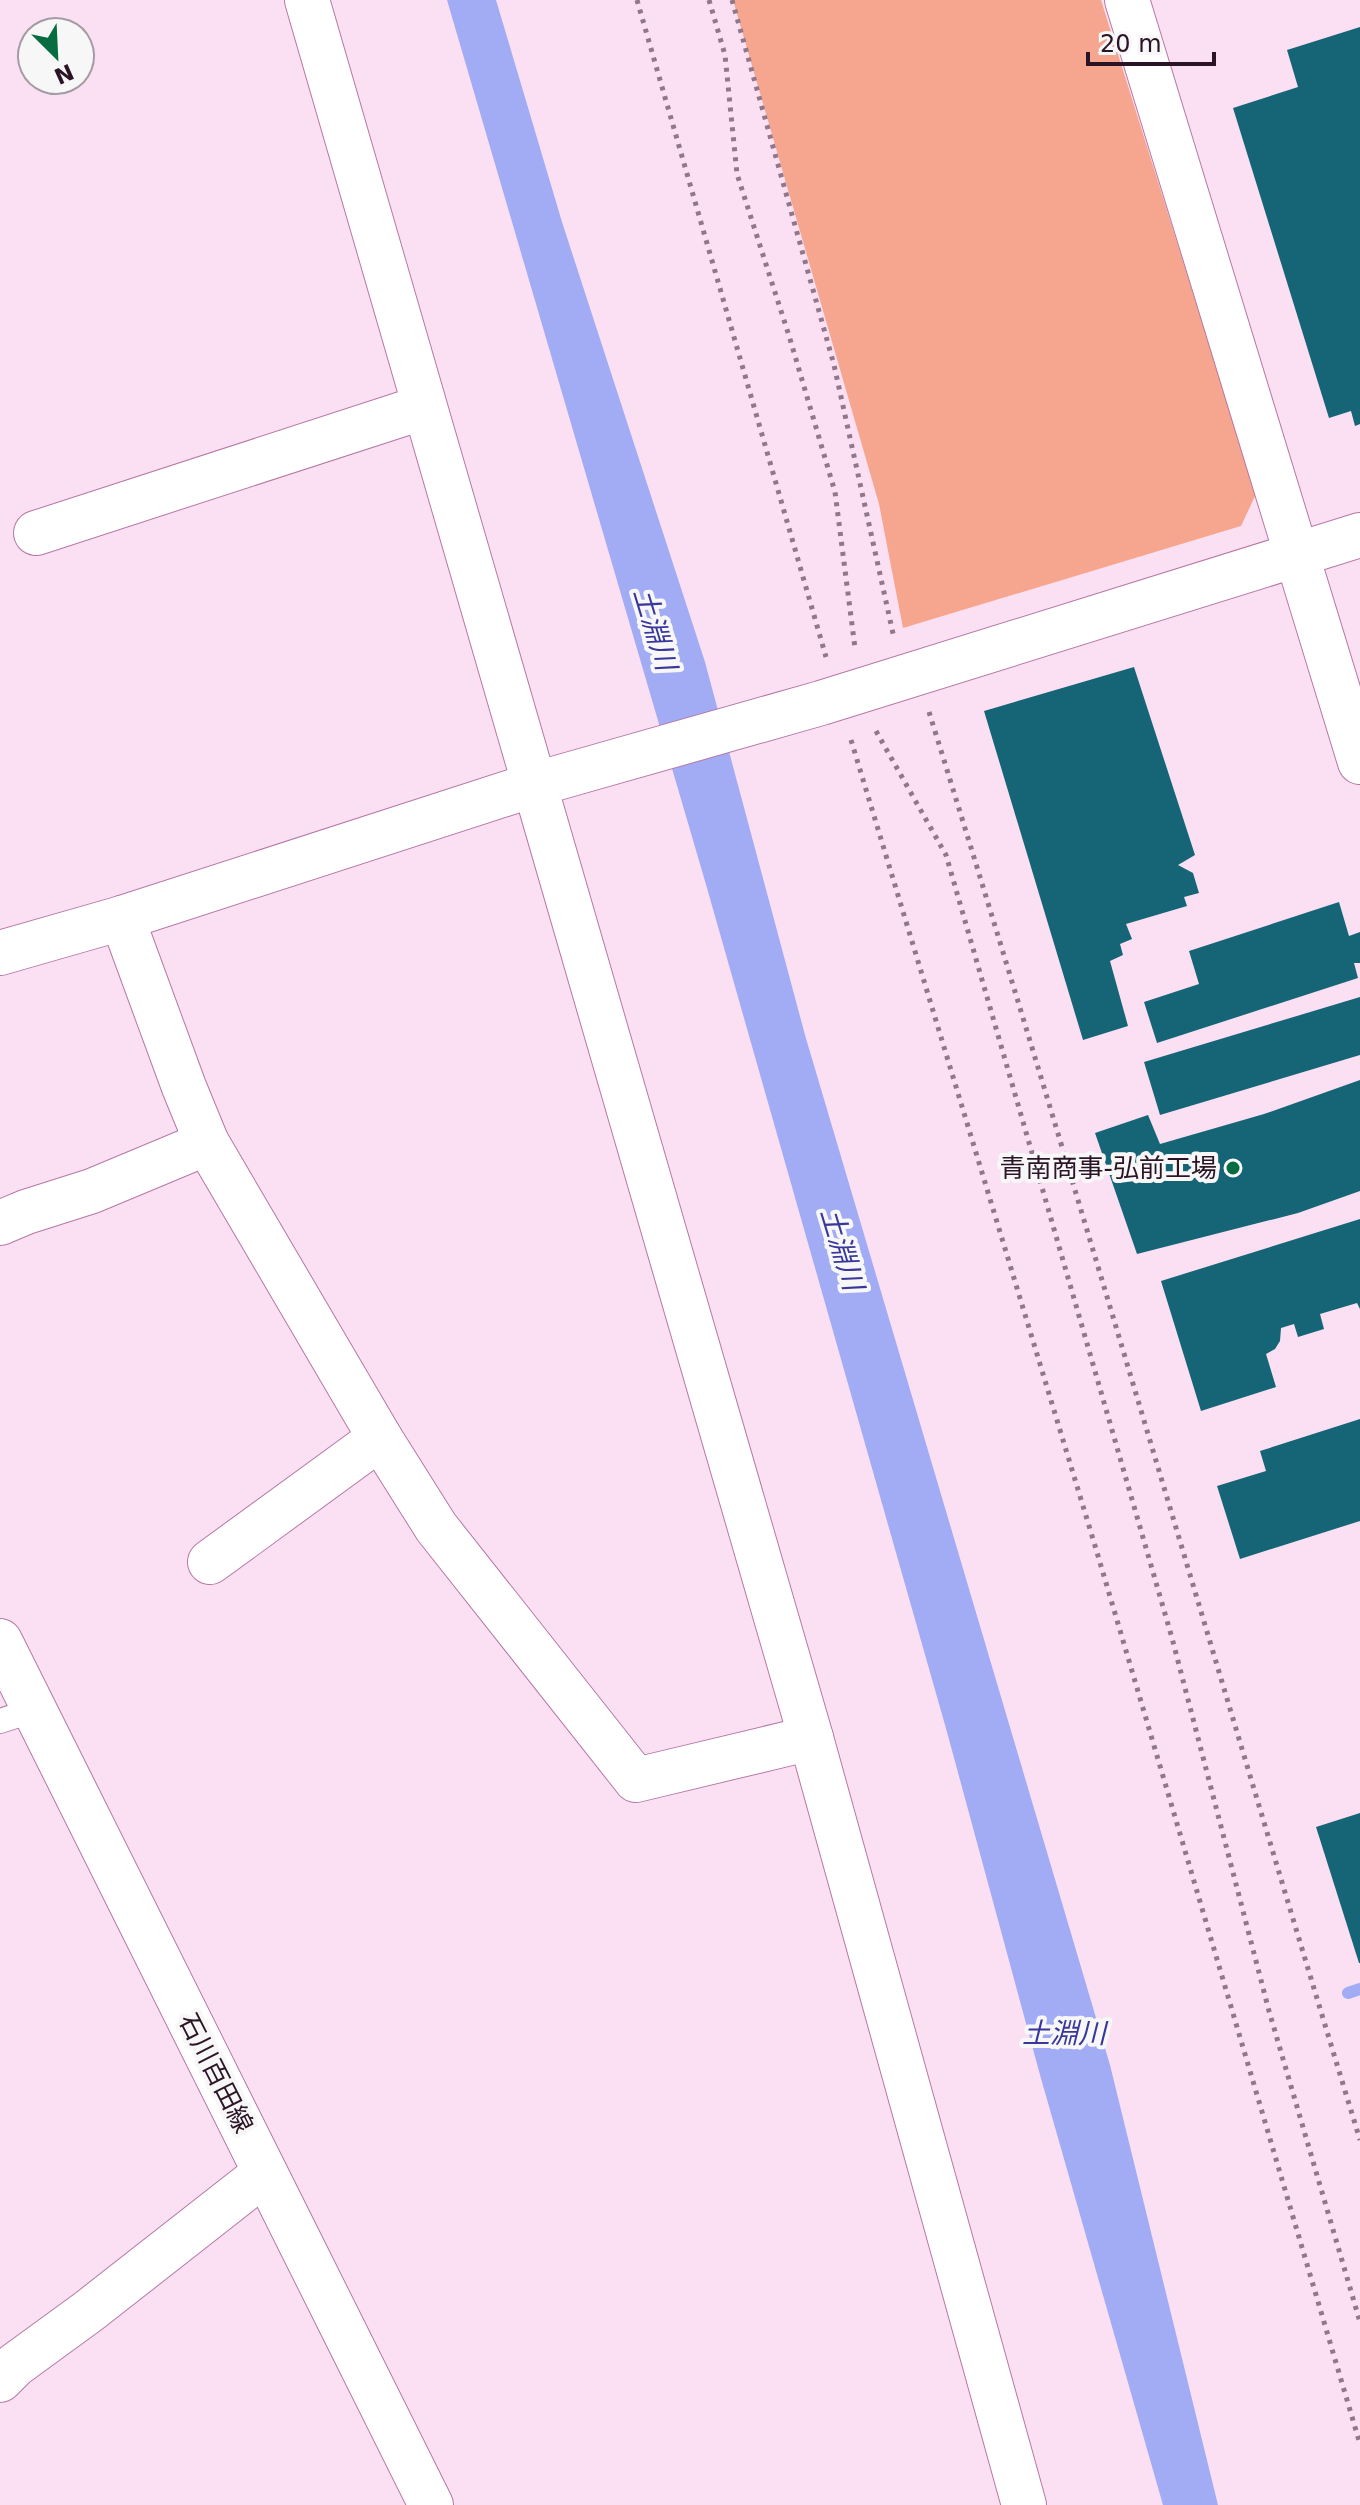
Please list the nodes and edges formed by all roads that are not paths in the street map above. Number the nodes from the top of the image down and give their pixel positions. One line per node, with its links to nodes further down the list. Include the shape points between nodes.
1 (307, 0): 3 (street)
2 (1127, 0): 6 (street)
3 (424, 407): 4 (street); 8 (street)
4 (36, 533)
5 (1360, 535): 6 (street)
6 (1297, 554): 7 (street); 8 (street, via 843,707)
7 (1360, 762)
8 (536, 784): 9 (street); 17 (street)
9 (122, 918): 10 (street); 11 (street)
10 (0, 953)
11 (207, 1143): 12 (street); 13 (street)
12 (0, 1223)
13 (380, 1438): 14 (street); 17 (street, via 436,1527 636,1780)
14 (210, 1562)
15 (0, 1641): 16 (street, 石川百田線)
16 (17, 1715): 18 (street, 石川百田線)
17 (811, 1738): 21 (street)
18 (265, 2173): 19 (street); 20 (street, 石川百田線)
19 (0, 2380)
20 (431, 2505)
21 (1024, 2505)

